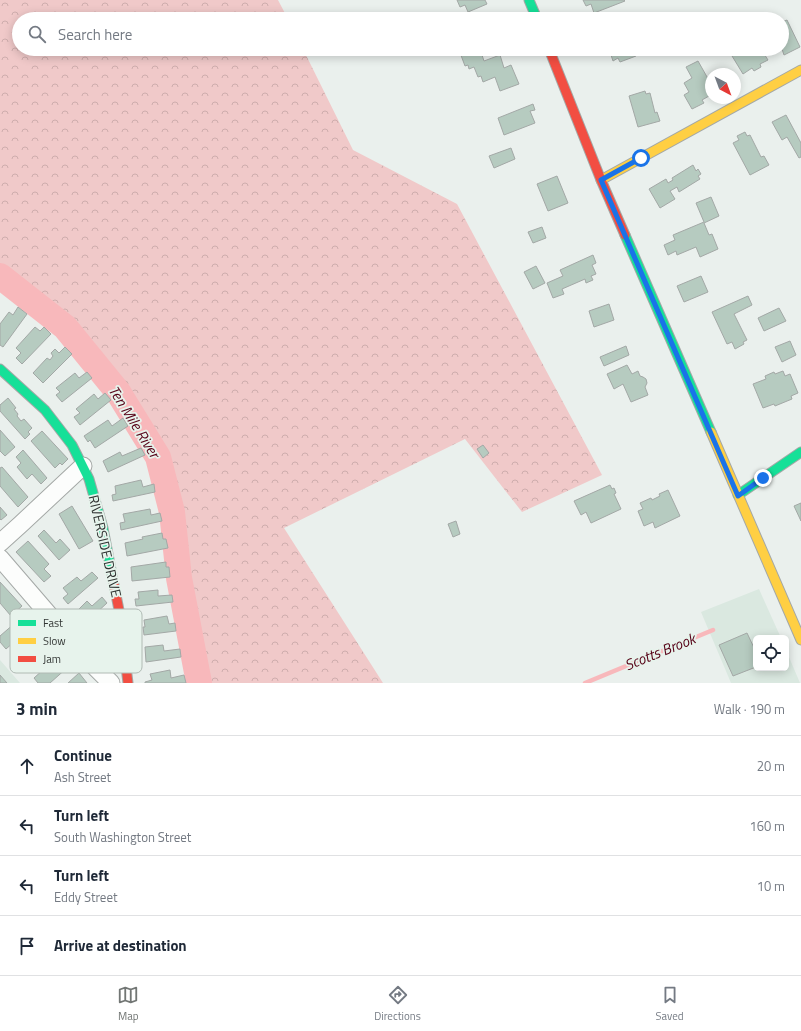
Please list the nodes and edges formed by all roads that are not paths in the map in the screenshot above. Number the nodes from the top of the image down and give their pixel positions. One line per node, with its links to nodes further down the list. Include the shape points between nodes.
1 (529, 0): 2 (main road)
2 (534, 12)
3 (552, 56): 5 (main road)
4 (801, 70): 5 (main road)
5 (601, 180): 9 (main road)
6 (1, 373): 8 (main road, RIVERSIDE DRIVE, via 45,410 72,445)
7 (801, 452): 9 (main road)
8 (83, 466): 10 (street); 13 (main road, RIVERSIDE DRIVE, via 103,528)
9 (738, 496): 14 (main road)
10 (0, 543)
11 (0, 558): 12 (street)
12 (43, 609)
13 (119, 609)
14 (801, 640)
15 (101, 673): 17 (street)
16 (127, 673): 18 (main road, RIVERSIDE DRIVE)
17 (111, 683)
18 (128, 683)

